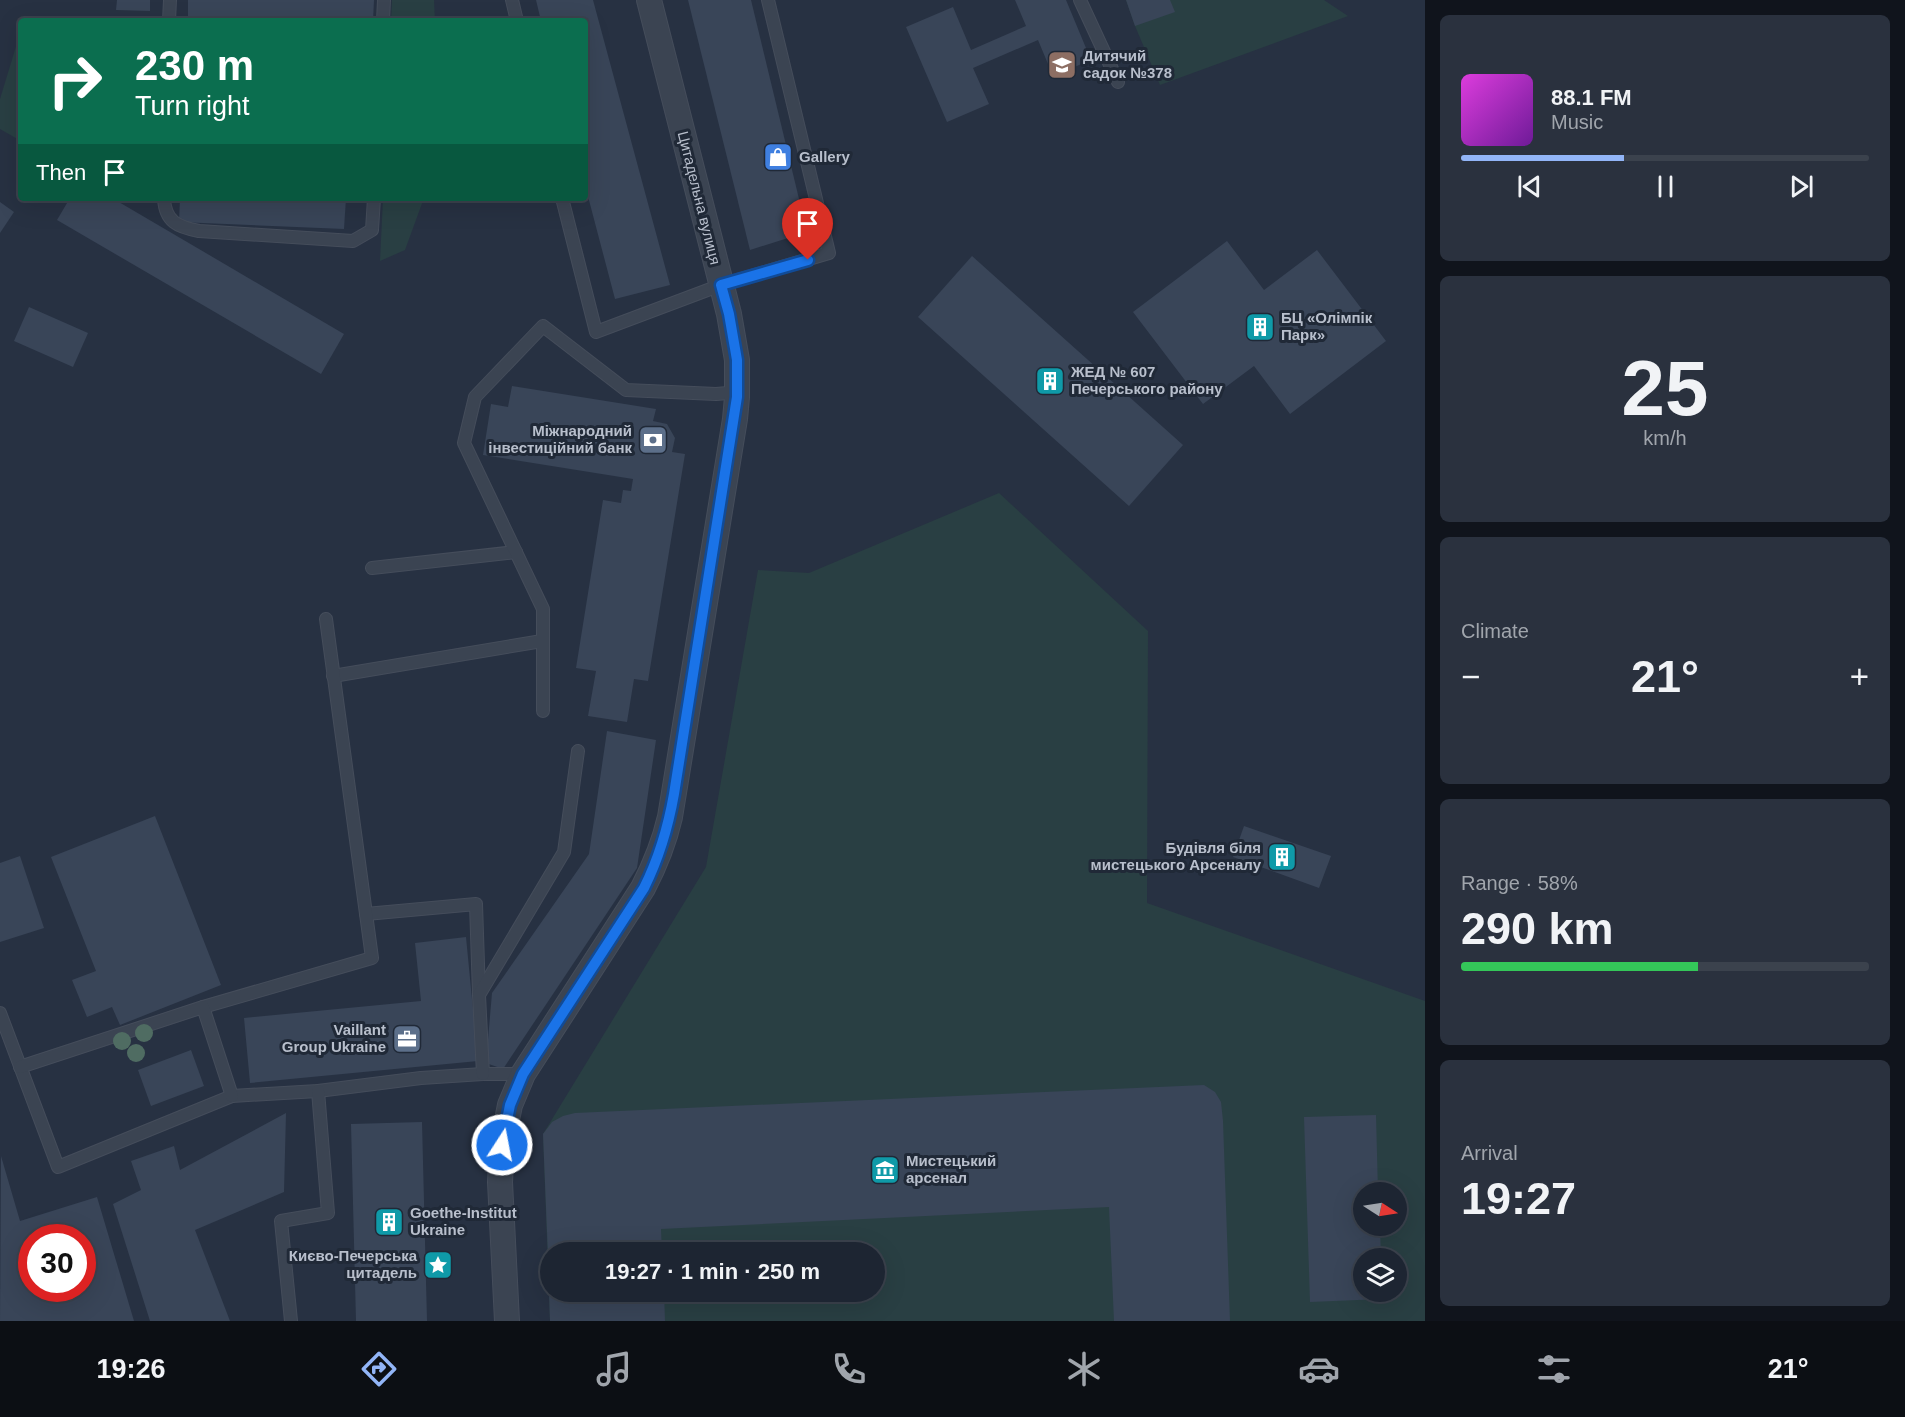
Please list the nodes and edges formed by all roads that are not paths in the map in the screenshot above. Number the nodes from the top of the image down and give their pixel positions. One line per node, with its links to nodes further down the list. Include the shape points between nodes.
1 (170, 0): 7 (lane)
2 (384, 0): 8 (lane)
3 (512, 0): 9 (lane)
4 (649, 0): 14 (street, Цитадельна вулиця)
5 (768, 0): 14 (lane, via 829,253)
6 (1080, 0): 10 (lane)
7 (169, 18)
8 (382, 18)
9 (516, 18)
10 (1118, 82)
11 (164, 201): 12 (lane, via 166,213 184,228 353,241 372,230)
12 (374, 201)
13 (563, 201): 14 (lane, via 596,332)
14 (721, 285): 15 (street, Цитадельна вулиця, via 737,360)
15 (737, 397): 16 (lane, via 728,393 626,390 543,326 475,397 464,443); 29 (street, Цитадельна вулиця, via 665,839 644,888)
16 (516, 552): 17 (lane); 19 (lane, via 543,609)
17 (372, 568)
18 (326, 619): 20 (lane)
19 (542, 640): 20 (lane); 21 (lane)
20 (333, 676): 23 (lane)
21 (543, 711)
22 (578, 751): 24 (lane, via 564,852)
23 (366, 914): 24 (lane, via 476,904); 25 (lane, via 372,958)
24 (479, 995): 28 (lane)
25 (203, 1007): 27 (lane); 31 (lane)
26 (0, 1013): 27 (lane)
27 (20, 1066): 31 (lane, via 58,1167)
28 (483, 1074): 29 (lane); 30 (lane)
29 (523, 1074): 33 (street, Цитадельна вулиця, via 510,1105 502,1145 500,1182)
30 (318, 1091): 31 (lane); 32 (lane, via 328,1213 281,1221)
31 (232, 1096)
32 (291, 1321)
33 (507, 1321)

